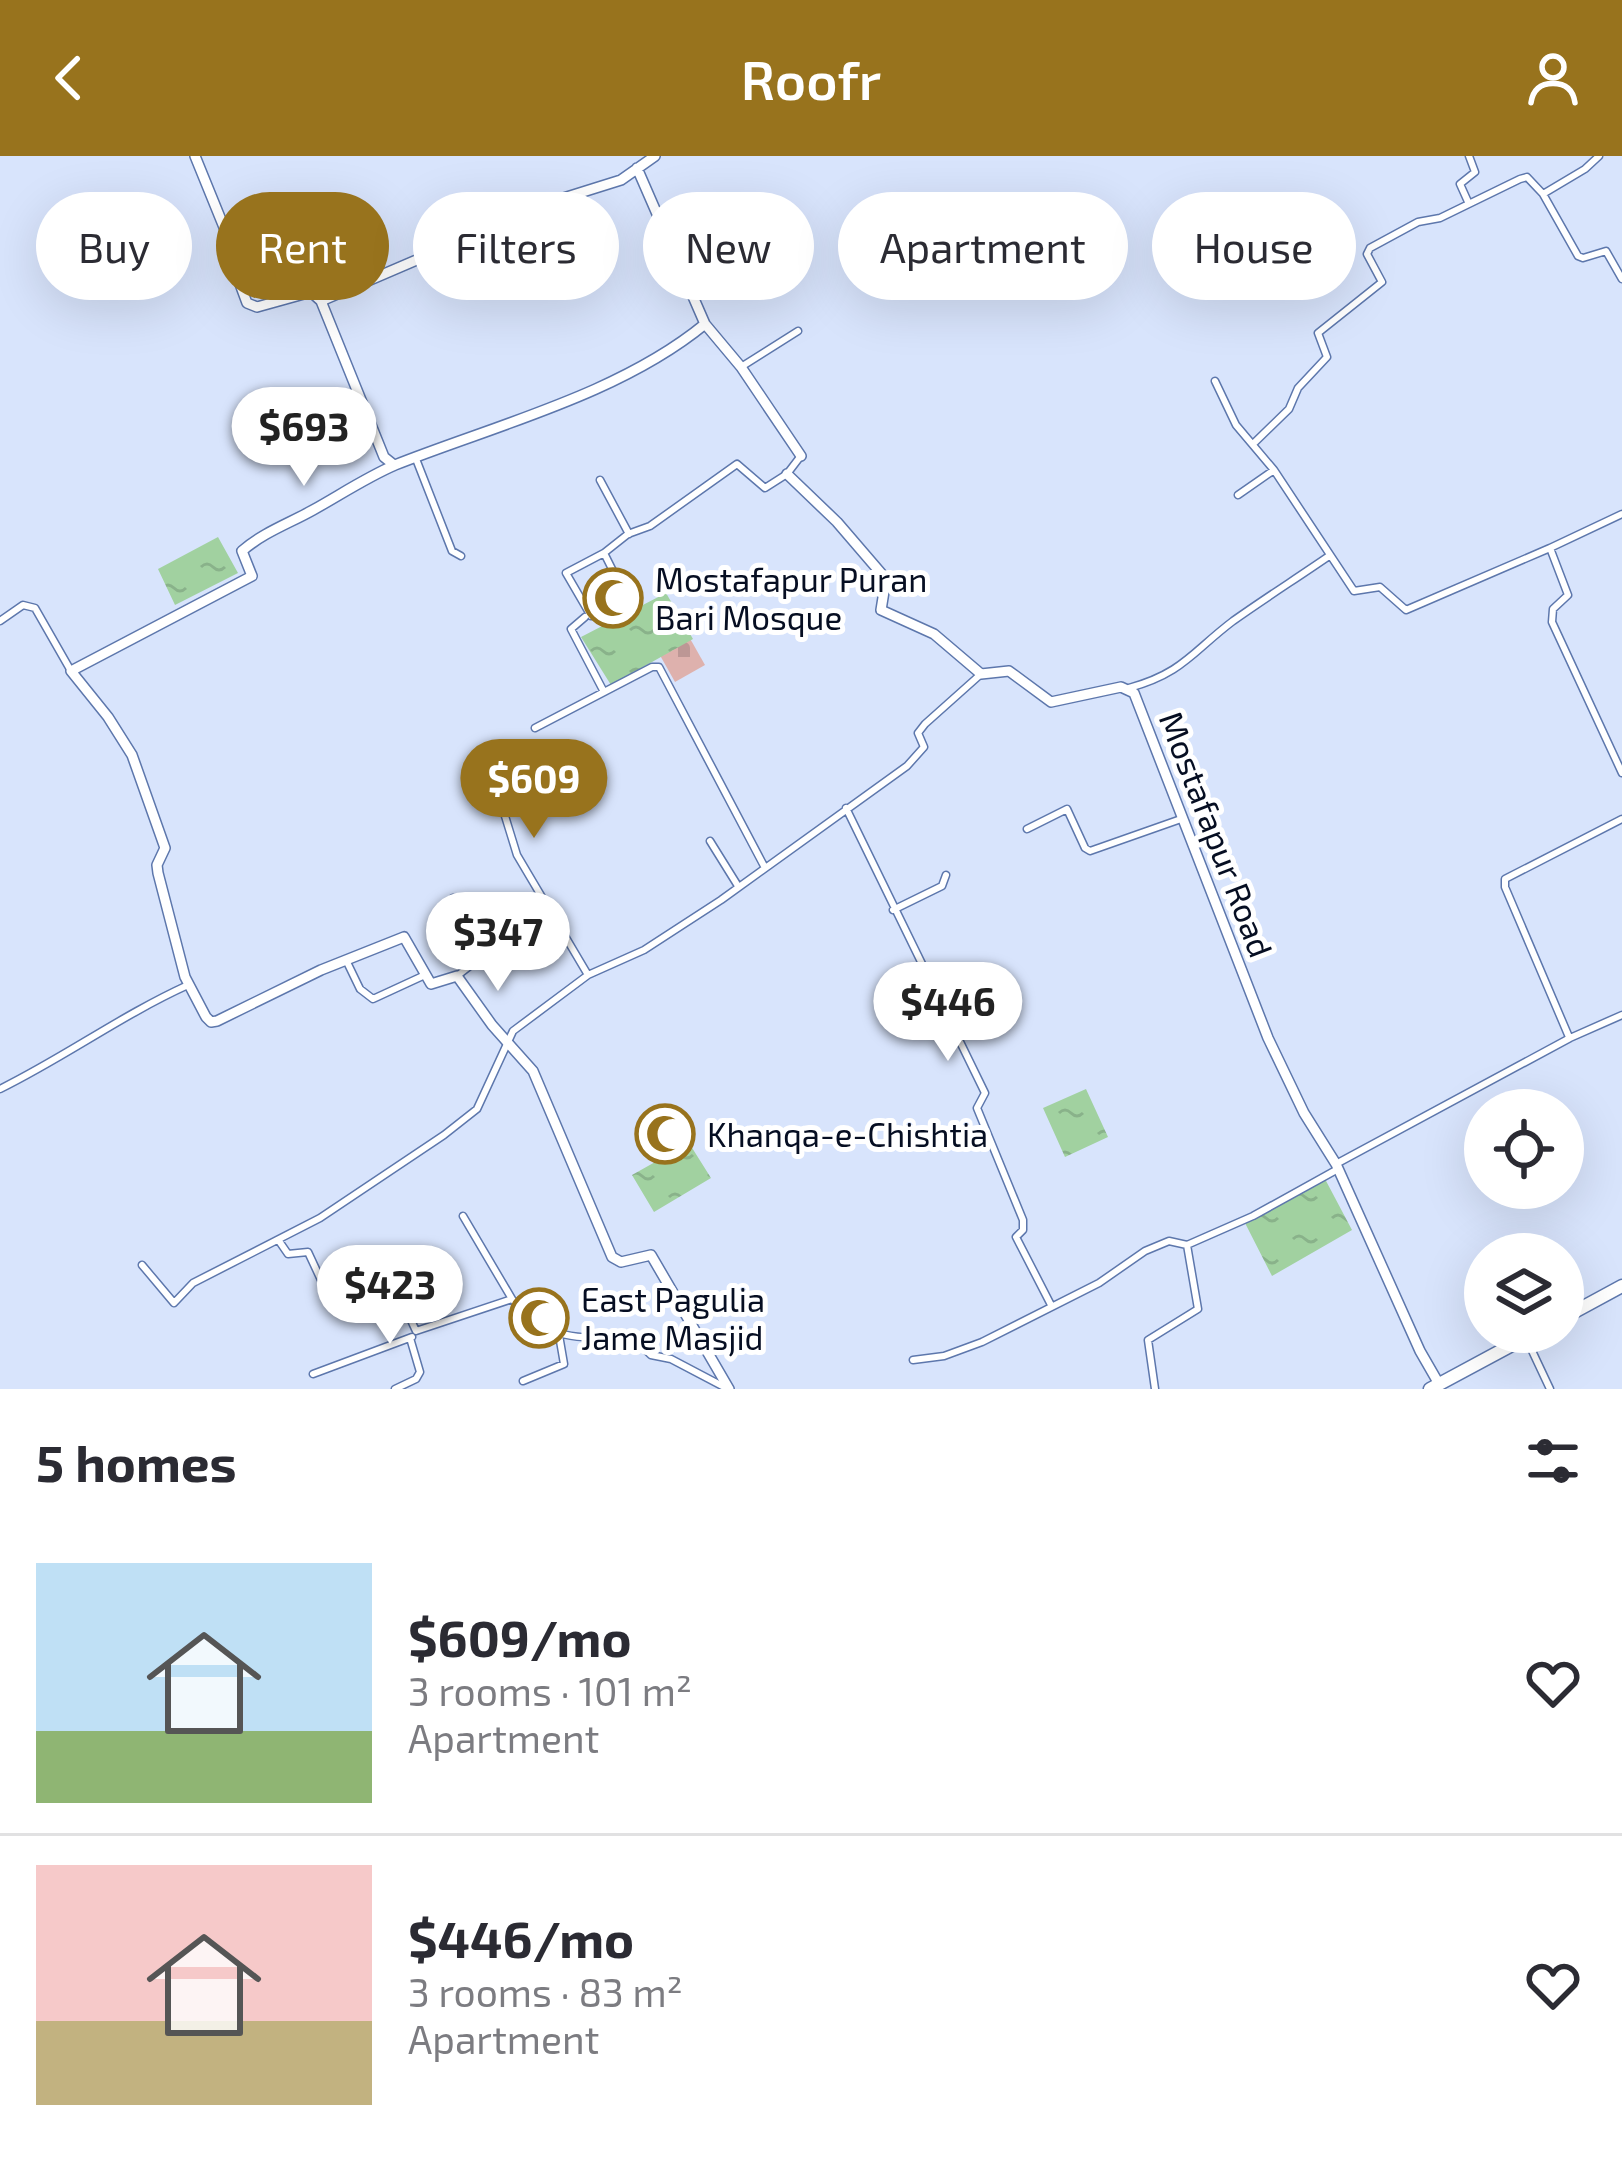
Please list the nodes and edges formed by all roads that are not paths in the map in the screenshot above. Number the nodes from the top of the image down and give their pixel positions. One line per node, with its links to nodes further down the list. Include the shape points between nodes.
1 (195, 156): 9 (street, via 247,303 257,308 311,292)
2 (655, 156): 5 (street)
3 (1469, 156): 7 (street, via 1475,172 1460,184)
4 (1599, 156): 6 (street)
5 (637, 168): 9 (street); 10 (street)
6 (1543, 194): 7 (street, via 1527,177); 8 (street, via 1578,256 1606,251)
7 (1469, 204): 14 (street, via 1370,248 1380,286 1317,335 1327,357)
8 (1622, 279)
9 (321, 301): 17 (street)
10 (705, 324): 12 (street); 16 (street, via 626,373)
11 (798, 332): 12 (street)
12 (741, 367): 15 (street)
13 (1215, 381): 14 (street)
14 (1253, 444): 18 (street)
15 (801, 456): 19 (street)
16 (416, 459): 17 (street); 26 (street)
17 (394, 466): 32 (street, via 266,531 242,551 252,576)
18 (1274, 470): 21 (street); 27 (street)
19 (788, 474): 23 (street, via 764,488 739,464); 33 (street, Mostafapur Road, via 886,579 881,610 934,634)
20 (600, 480): 23 (street)
21 (1238, 495)
22 (1622, 514): 24 (street)
23 (629, 534): 25 (street)
24 (1550, 548): 27 (street, via 1406,610 1380,587 1354,591); 38 (street, via 1568,595 1552,622)
25 (604, 553): 28 (street, via 624,593); 29 (street, via 566,573 591,616)
26 (461, 556)
27 (1329, 556): 34 (street, via 1186,664)
28 (614, 597)
29 (609, 609)
30 (585, 617): 35 (street, via 571,629)
31 (0, 621): 32 (street, via 23,605 34,608)
32 (71, 671): 53 (street, via 132,754 165,848 158,873)
33 (981, 674): 34 (street, Mostafapur Road, via 1009,671 1051,702); 39 (street, via 925,724 918,733 924,747 907,766)
34 (1128, 688): 40 (street, Mostafapur Road)
35 (604, 692): 36 (street); 44 (street, via 659,668)
36 (535, 728)
37 (489, 764): 50 (street, via 517,855)
38 (1622, 773)
39 (846, 808): 44 (street); 48 (street)
40 (1184, 818): 42 (street, via 1090,851 1066,809); 58 (street, Mostafapur Road, via 1268,1038)
41 (1622, 819): 55 (street, via 1505,879)
42 (1027, 829)
43 (710, 841): 46 (street)
44 (764, 866): 46 (street)
45 (946, 875): 48 (street, via 942,886)
46 (738, 886): 50 (street, via 658,941)
47 (453, 898): 52 (street, via 484,955)
48 (893, 910): 65 (street, via 985,1093 977,1108 1023,1220 1016,1237)
49 (346, 960): 51 (street, via 373,999); 51 (street, via 404,937); 53 (street, via 211,1022)
50 (588, 974): 56 (street)
51 (424, 975): 52 (street, via 431,983)
52 (457, 976): 56 (street)
53 (188, 985): 57 (street)
54 (1622, 1015): 55 (street)
55 (1570, 1038): 58 (street)
56 (506, 1040): 60 (street, via 477,1109); 76 (street, via 533,1071 612,1257 651,1255)
57 (0, 1089)
58 (1337, 1166): 61 (street); 74 (street, Mostafapur Road)
59 (463, 1216): 64 (street)
60 (278, 1240): 62 (street, via 194,1283 174,1303); 67 (street, via 288,1254 308,1252 322,1282 387,1268)
61 (1187, 1245): 65 (street, via 1169,1241 1145,1251); 77 (street, via 1199,1304 1148,1340)
62 (142, 1265)
63 (1622, 1286): 66 (highway)
64 (512, 1299): 67 (street); 68 (street, via 533,1323)
65 (1052, 1305): 71 (street, via 982,1342)
66 (1584, 1307)
67 (414, 1334): 72 (street); 75 (street, via 420,1372)
68 (559, 1335): 73 (street, via 564,1364); 76 (street, via 629,1334 651,1355)
69 (1497, 1353): 74 (highway)
70 (1537, 1353): 78 (street)
71 (913, 1360)
72 (313, 1374)
73 (523, 1381)
74 (1435, 1386)
75 (395, 1389)
76 (726, 1389)
77 (1155, 1389)
78 (1550, 1389)

